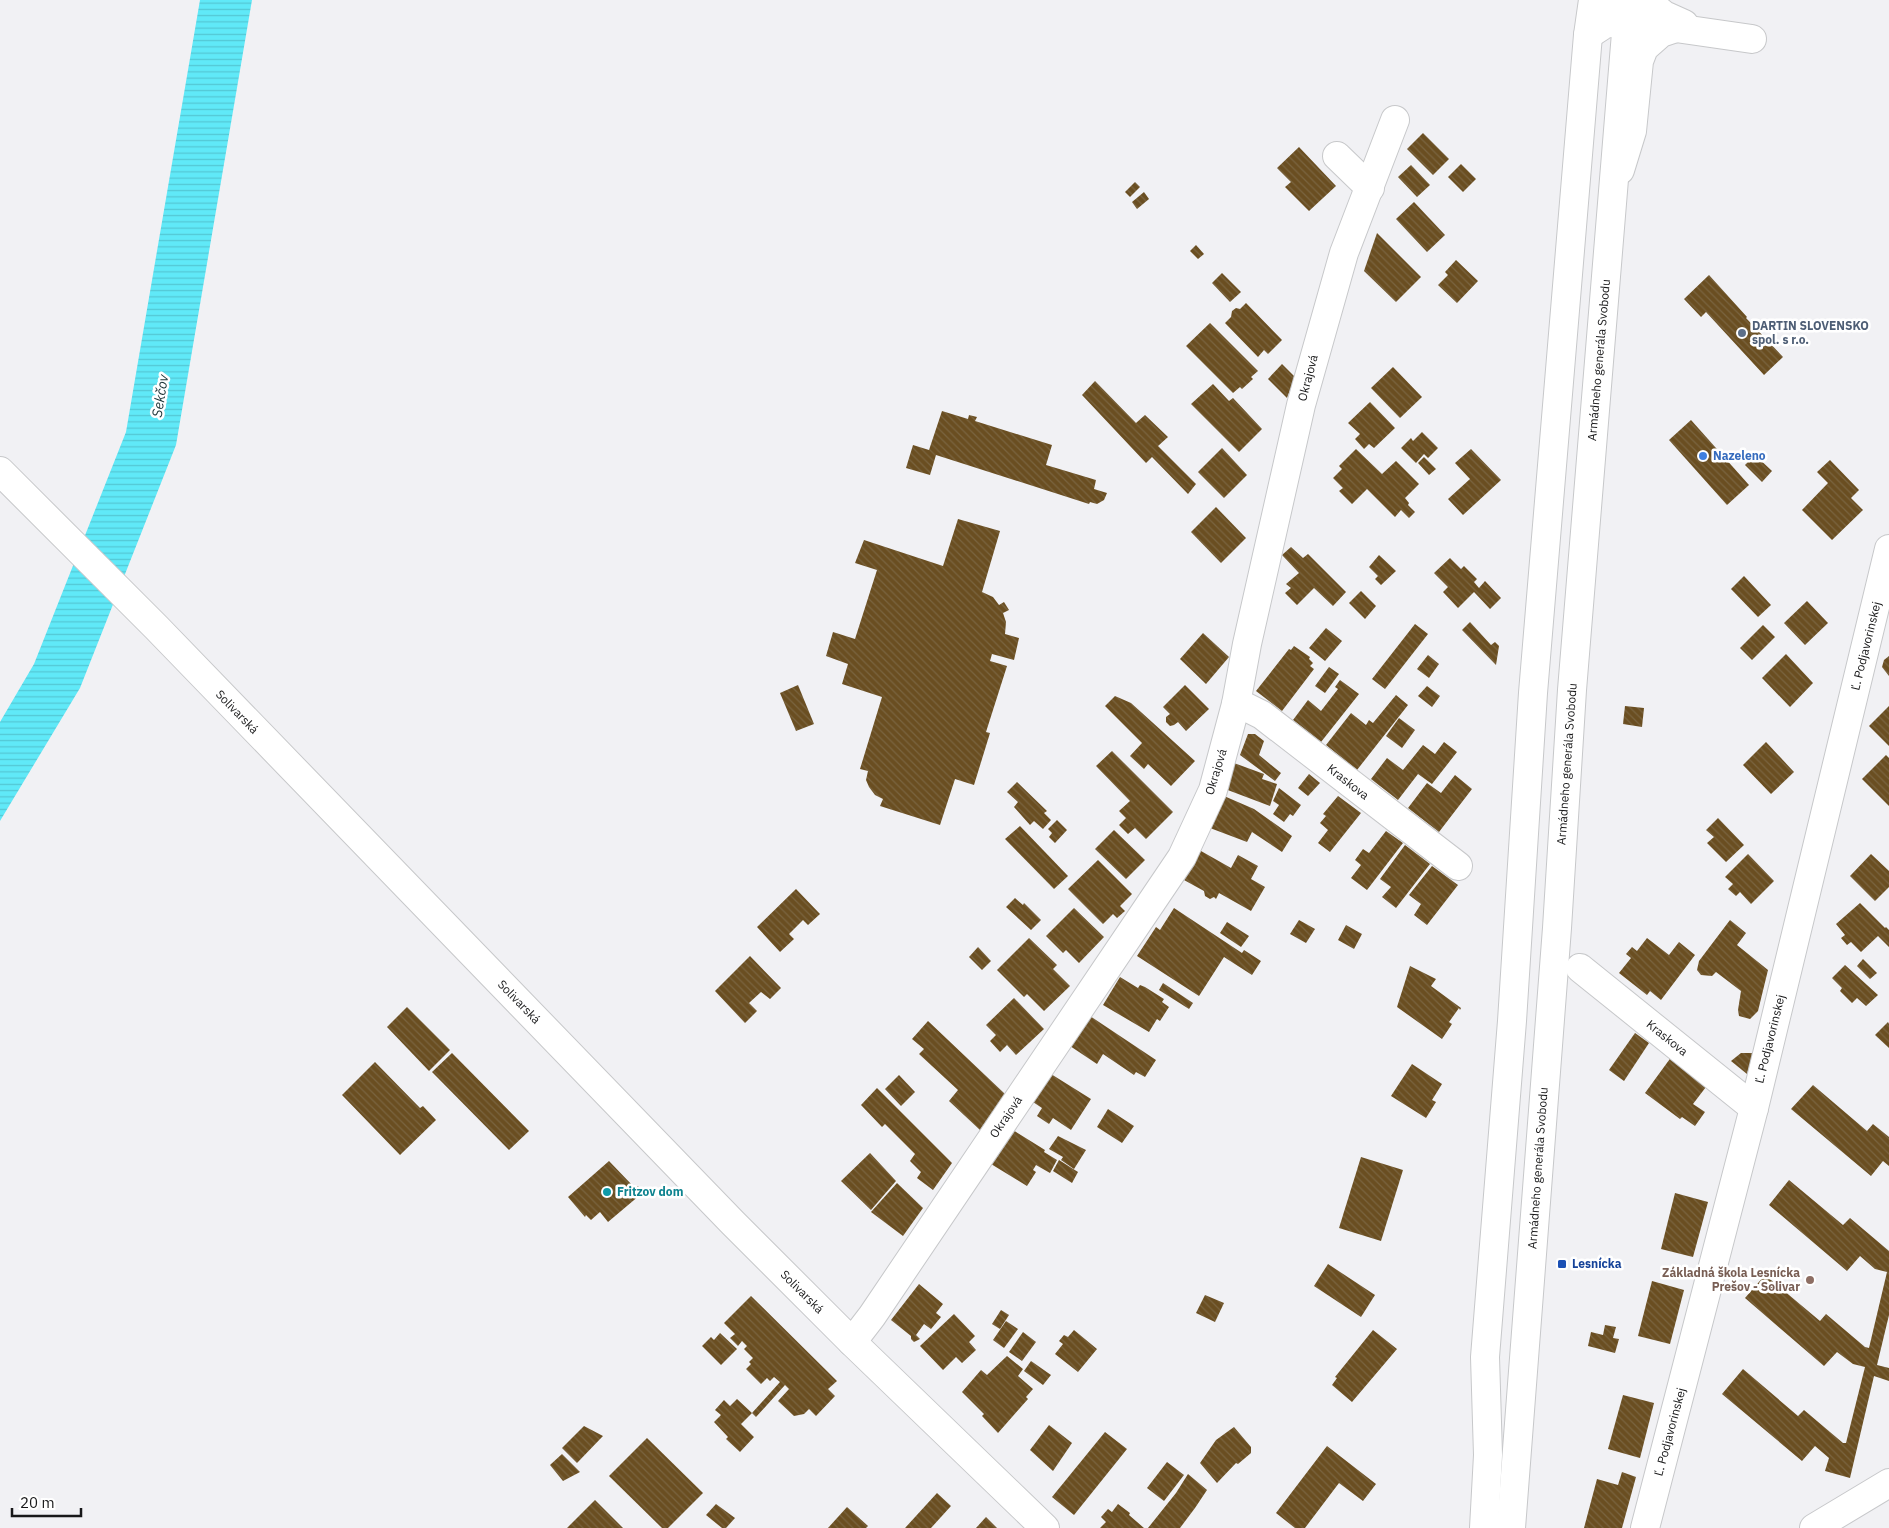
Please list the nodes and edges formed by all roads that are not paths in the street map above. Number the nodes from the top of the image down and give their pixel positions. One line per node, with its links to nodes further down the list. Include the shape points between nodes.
1 (1593, 0): 5 (street)
2 (1646, 0): 4 (street)
3 (1622, 7): 4 (street); 5 (street); 10 (street, Armádneho generála Svobodu)
4 (1689, 30): 6 (street); 10 (street, via 1660,33 1644,48 1632,131)
5 (1588, 35): 20 (street, via 1533,692 1512,1021 1485,1357 1488,1455)
6 (1752, 39)
7 (1395, 120): 9 (street, Okrajová)
8 (1337, 156): 9 (street)
9 (1370, 188): 13 (street, Okrajová, via 1344,253 1301,405)
10 (1613, 192): 21 (street, Armádneho generála Svobodu, via 1572,690)
11 (0, 471): 17 (street, Solivarská)
12 (1889, 549): 16 (street, Ľ. Podjavorinskej)
13 (1236, 704): 14 (street, Kraskova, via 1262,715); 17 (street, Okrajová, via 1213,790 1182,857)
14 (1458, 866)
15 (1580, 968): 16 (street, Kraskova)
16 (1754, 1108): 22 (street, Ľ. Podjavorinskej)
17 (852, 1342): 19 (street, Solivarská)
18 (1889, 1482): 23 (street)
19 (1045, 1528)
20 (1484, 1528)
21 (1511, 1528)
22 (1645, 1528)
23 (1814, 1528)

